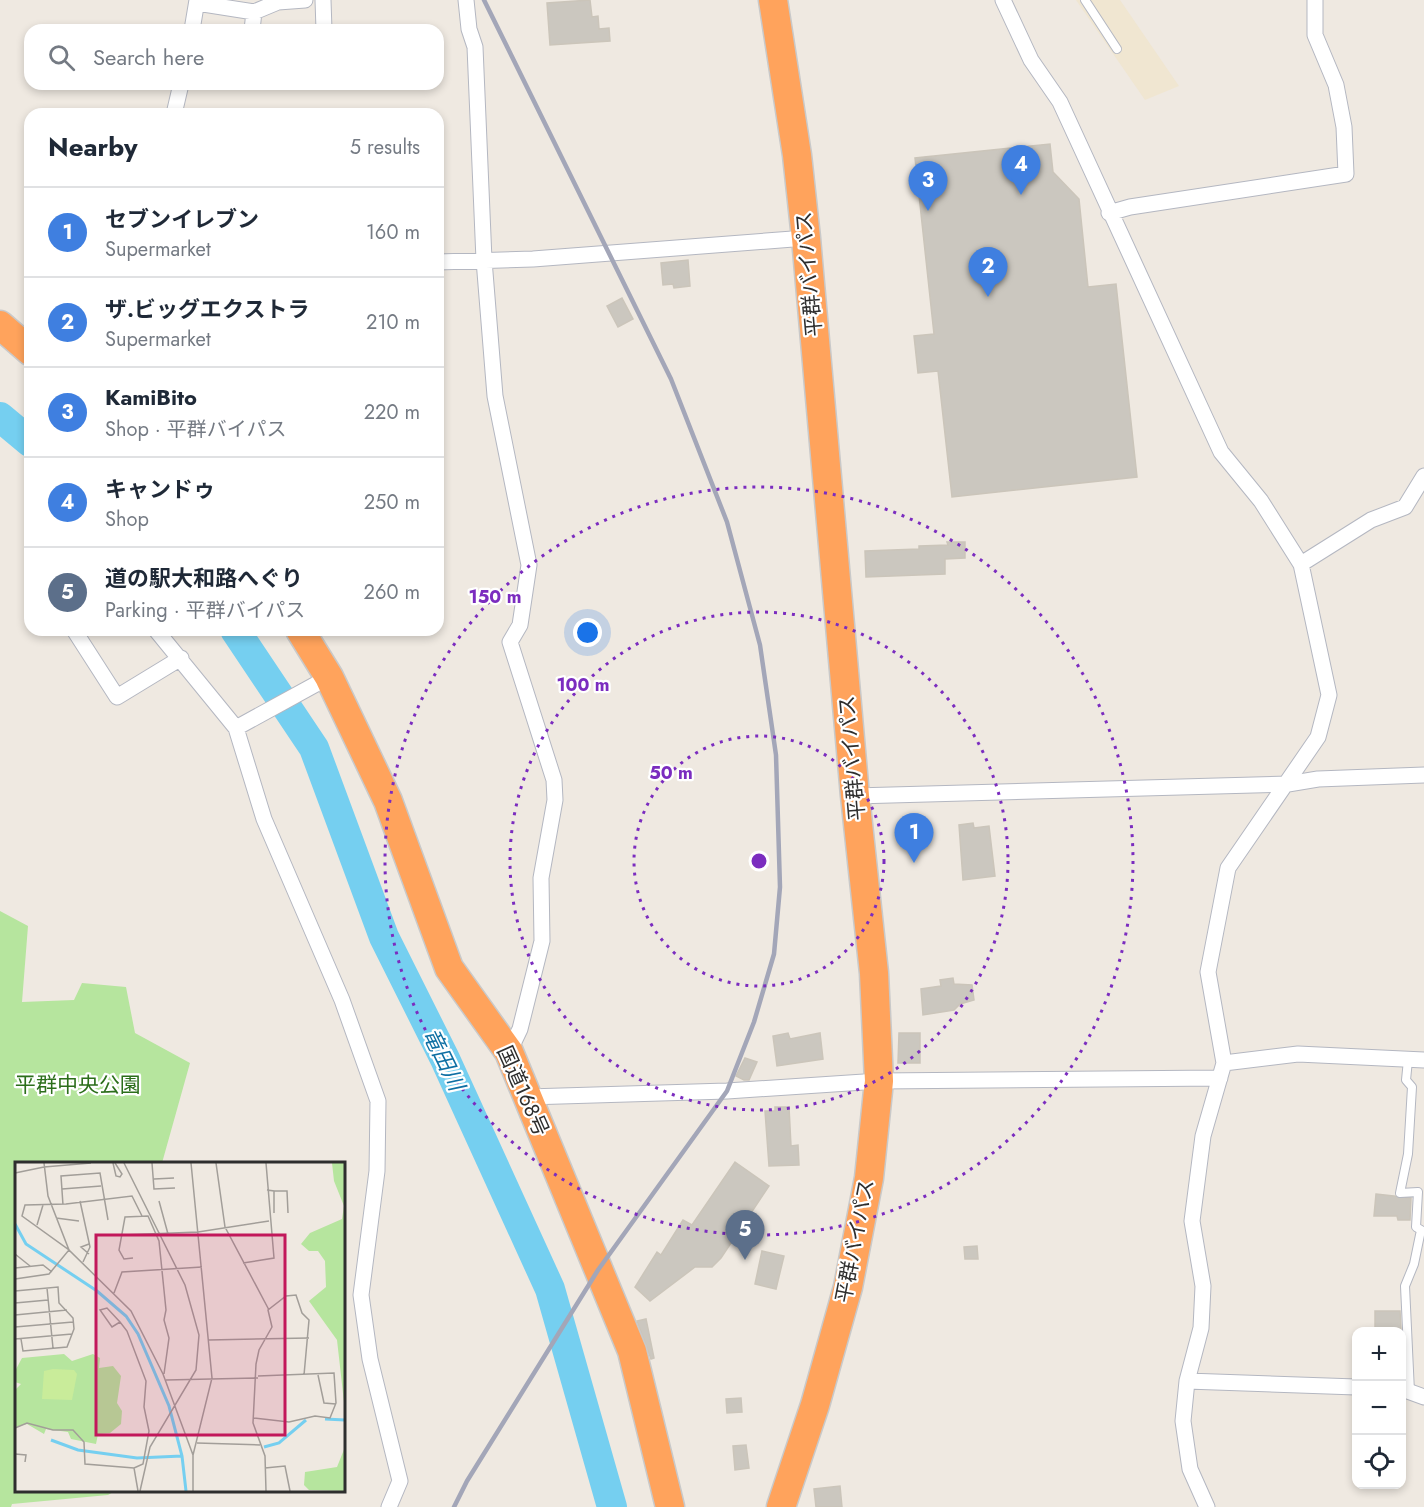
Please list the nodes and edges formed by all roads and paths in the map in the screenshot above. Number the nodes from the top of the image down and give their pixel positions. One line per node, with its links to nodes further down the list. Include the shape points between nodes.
1 (305, 0): 9 (street, via 278,2)
2 (323, 0): 12 (street)
3 (466, 0): 18 (street, via 475,47)
4 (773, 0): 17 (highway, 平群バイパス)
5 (1003, 0): 16 (street, via 1030,60 1060,102)
6 (1085, 0): 13 (lane)
7 (1315, 0): 16 (street, via 1315,35 1336,85 1344,126 1346,174)
8 (197, 1): 9 (street); 10 (street)
9 (254, 12): 11 (street)
10 (193, 24)
11 (253, 24)
12 (324, 24)
13 (1117, 49)
14 (180, 90): 15 (street)
15 (175, 108)
16 (1109, 213): 23 (street, via 1221,452 1261,501)
17 (806, 238): 18 (street); 32 (highway, 平群バイパス)
18 (484, 260): 19 (street); 33 (street, via 495,396 529,565 519,625 510,642 554,780 555,800 540,878 542,941 520,1029)
19 (444, 262)
20 (0, 325): 21 (highway)
21 (24, 346)
22 (1424, 476): 23 (street, via 1405,507 1371,520)
23 (1302, 566): 31 (street, via 1329,695 1318,737)
24 (78, 636): 27 (street, via 117,698)
25 (161, 636): 27 (street)
26 (304, 636): 28 (highway, 国道168号)
27 (181, 658): 29 (street)
28 (329, 677): 29 (street); 33 (highway, 国道168号, via 388,801 449,968)
29 (236, 728): 43 (street, via 264,819 342,1000 378,1101 378,1151 361,1295 370,1359 400,1481)
30 (1424, 776): 31 (street, via 1318,779)
31 (1288, 784): 32 (street); 36 (street, via 1228,868 1208,972)
32 (855, 796): 38 (highway, 平群バイパス, via 874,973)
33 (509, 1052): 39 (highway, 国道168号)
34 (1408, 1060): 35 (street); 36 (street, via 1298,1054); 42 (lane, via 1406,1080 1412,1087 1408,1154 1400,1193 1418,1192 1416,1227 1421,1230 1405,1286)
35 (1424, 1060)
36 (1224, 1063): 37 (street)
37 (1220, 1078): 38 (street); 40 (street, via 1203,1136 1192,1221 1203,1286 1201,1328)
38 (879, 1081): 39 (street); 45 (highway, 平群バイパス, via 869,1178 848,1287)
39 (528, 1097): 44 (highway, 国道168号, via 632,1351)
40 (1187, 1382): 41 (street); 46 (street, via 1183,1422 1190,1469)
41 (1352, 1387)
42 (1412, 1393)
43 (389, 1507)
44 (670, 1507)
45 (781, 1507)
46 (1208, 1507)

